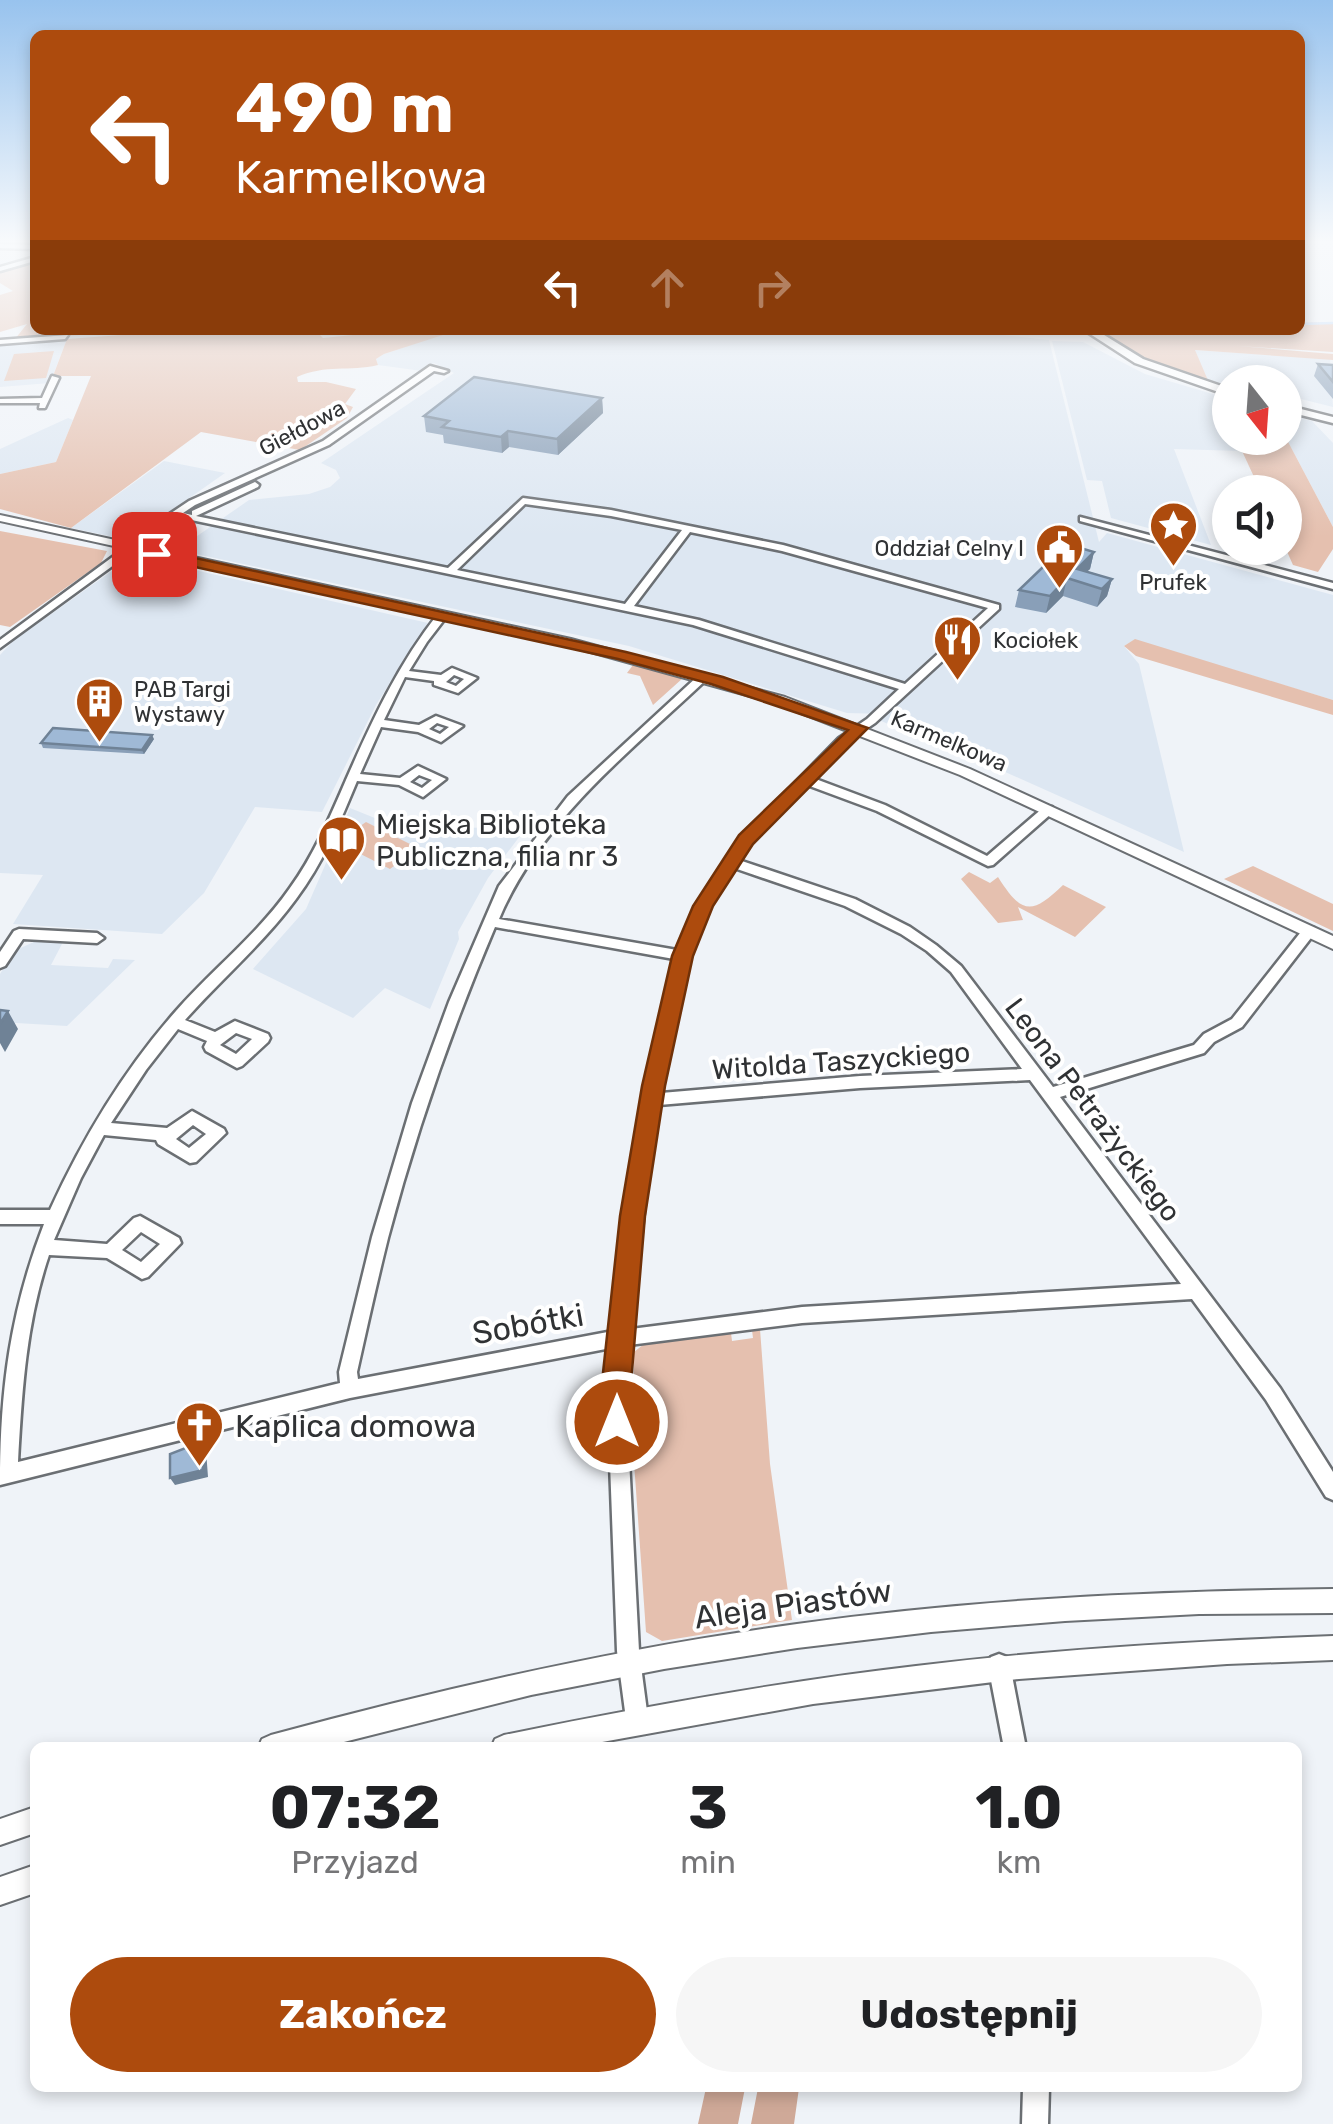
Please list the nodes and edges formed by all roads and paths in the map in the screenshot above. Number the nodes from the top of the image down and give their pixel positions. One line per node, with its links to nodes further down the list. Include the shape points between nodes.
1 (37, 339): 3 (street)
2 (1103, 339): 5 (main road, via 1139,361)
3 (0, 342)
4 (55, 378): 8 (street, via 42,404)
5 (1212, 387)
6 (388, 400): 9 (street); 9 (street, Giełdowa, via 434,368 444,371); 10 (street, Giełdowa)
7 (0, 401): 8 (street)
8 (12, 401): 13 (street)
9 (400, 402): 12 (street, Giełdowa)
10 (372, 412): 12 (street); 15 (street, Giełdowa)
11 (1302, 412): 14 (main road)
12 (384, 414): 15 (street, Giełdowa)
13 (0, 417)
14 (1333, 420)
15 (299, 461): 16 (street, Giełdowa); 17 (street, Giełdowa)
16 (175, 514): 17 (street); 21 (street, Giełdowa)
17 (188, 516): 21 (street, Giełdowa); 22 (street)
18 (0, 518): 21 (street, Karmelkowa)
19 (1083, 519): 24 (street)
20 (686, 531): 22 (street, via 523,502); 25 (street); 31 (street, via 850,564 995,607)
21 (131, 549): 26 (street, Karmelkowa); 27 (street)
22 (450, 571): 25 (street)
23 (1333, 572): 24 (street)
24 (1329, 585)
25 (628, 608): 31 (street, via 746,636)
26 (442, 616): 28 (street); 29 (street, Karmelkowa)
27 (0, 645)
28 (404, 674): 30 (street); 32 (street)
29 (704, 677): 33 (street, Karmelkowa); 40 (street, via 562,810 521,863)
30 (443, 679)
31 (907, 688): 33 (street)
32 (380, 723): 34 (street); 35 (street)
33 (860, 728): 36 (street); 38 (street, Karmelkowa)
34 (422, 729)
35 (354, 777): 37 (street); 46 (street, via 310,868 275,920)
36 (803, 780): 38 (street, via 881,808 987,870); 39 (street)
37 (402, 782)
38 (1048, 810): 41 (street, Karmelkowa)
39 (730, 862): 44 (street); 48 (street, Leona Petrażyckiego, via 869,908 923,940 956,969)
40 (490, 922): 44 (street); 59 (street, via 404,1152 352,1355)
41 (1309, 931): 43 (street, Karmelkowa); 49 (street, via 1236,1023 1199,1049)
42 (97, 938): 45 (street, via 19,934)
43 (1333, 943)
44 (682, 956): 50 (street)
45 (0, 963)
46 (175, 1022): 47 (street); 51 (street)
47 (216, 1039)
48 (1034, 1074): 49 (street, Leona Petrażyckiego); 50 (street, Witolda Taszyckiego)
49 (1049, 1094): 57 (street, Leona Petrażyckiego)
50 (652, 1100): 58 (street)
51 (102, 1128): 52 (street); 54 (street)
52 (170, 1135)
53 (0, 1217): 54 (street)
54 (57, 1217): 55 (street)
55 (43, 1247): 56 (street); 60 (street, via 19,1336)
56 (110, 1252)
57 (1196, 1291): 58 (street, Sobótki, via 802,1315); 61 (street, Leona Petrażyckiego, via 1273,1394)
58 (620, 1338): 59 (street, Sobótki); 64 (street, via 619,1501)
59 (350, 1389): 60 (street, Sobótki)
60 (4, 1474)
61 (1333, 1490)
62 (1333, 1601): 64 (street, Aleja Piastów, via 982,1614)
63 (1333, 1648): 65 (street)
64 (629, 1664): 66 (street); 67 (street, Aleja Piastów)
65 (999, 1666): 66 (street); 69 (street)
66 (636, 1719): 68 (street)
67 (297, 1742)
68 (531, 1742)
69 (1014, 1742)
70 (30, 1822): 71 (street)
71 (0, 1832)
72 (30, 1881): 73 (street)
73 (0, 1891)
74 (1036, 2092): 75 (street)
75 (1035, 2124)

